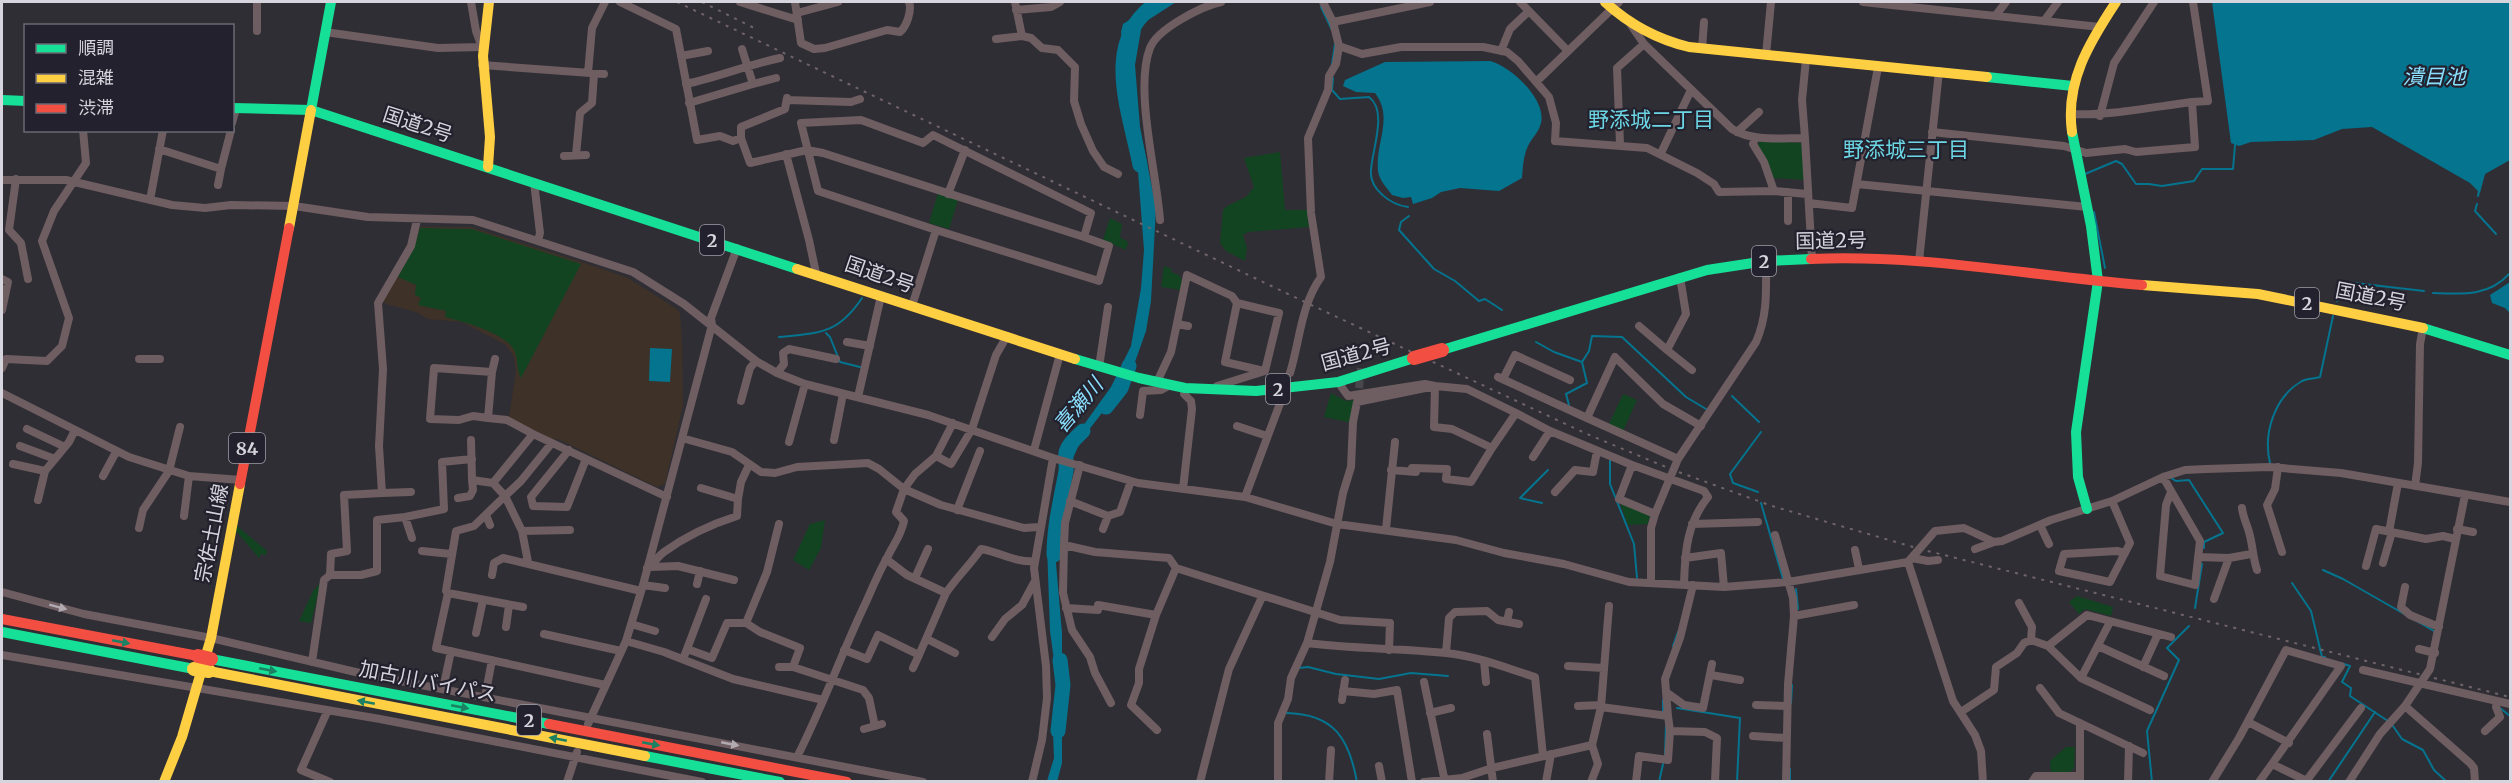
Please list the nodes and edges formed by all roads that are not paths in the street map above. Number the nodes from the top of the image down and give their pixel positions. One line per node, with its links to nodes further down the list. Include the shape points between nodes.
1 (257, 2): 36 (street)
2 (331, 2): 37 (main road, 宗佐土山線)
3 (471, 2): 42 (street)
4 (489, 2): 42 (main road)
5 (605, 2): 56 (street, via 592,28)
6 (620, 2): 49 (street, via 676,29)
7 (740, 2): 30 (street)
8 (795, 2): 30 (street)
9 (838, 2): 30 (street)
10 (909, 2): 30 (street, via 905,28 900,32 887,30 825,48 814,49 801,43)
11 (1060, 2): 26 (street, via 1051,8)
12 (1221, 2): 113 (street, via 1160,33 1150,48 1145,79)
13 (1323, 2): 32 (street)
14 (1425, 2): 32 (street)
15 (1520, 2): 27 (street)
16 (1772, 2): 48 (street)
17 (1863, 2): 25 (street)
18 (1957, 2): 28 (street)
19 (2006, 2): 29 (street)
20 (2058, 2): 31 (street)
21 (2116, 2): 35 (main road)
22 (2154, 2): 74 (street, via 2114,63)
23 (2193, 2): 67 (street, via 2208,101)
24 (1612, 4): 34 (main road); 47 (street)
25 (1916, 4): 28 (street)
26 (1016, 6): 38 (street)
27 (1529, 11): 46 (street, via 1510,29); 47 (street)
28 (1951, 11): 29 (street)
29 (1996, 15): 31 (street)
30 (797, 16)
31 (2044, 21): 35 (street)
32 (1333, 22): 41 (street)
33 (1704, 22): 44 (street)
34 (1631, 25): 40 (street); 44 (main road, via 1669,43)
35 (2100, 27): 62 (main road, via 2081,59)
36 (257, 31)
37 (325, 32): 42 (street, via 438,48); 71 (main road, 宗佐土山線)
38 (1022, 36): 39 (street); 96 (street, via 1042,48 1058,50 1075,68 1074,101 1081,124 1104,167)
39 (996, 39)
40 (1644, 44): 63 (street); 84 (street, via 1617,68)
41 (1339, 46): 46 (street, via 1362,54 1401,47 1483,47); 154 (street, via 1328,90 1308,138 1311,213 1321,277 1305,308)
42 (482, 47): 52 (main road)
43 (742, 49): 53 (street)
44 (1702, 49): 48 (main road)
45 (708, 51): 49 (street)
46 (1501, 51): 59 (street, via 1507,52)
47 (1568, 51): 59 (street)
48 (1766, 55): 51 (main road)
49 (681, 56): 60 (street)
50 (780, 58): 53 (street)
51 (1806, 59): 54 (main road); 83 (street)
52 (482, 65): 56 (street); 94 (main road, via 493,147)
53 (747, 65): 60 (street); 61 (street)
54 (1878, 67): 55 (main road); 101 (street)
55 (1939, 71): 62 (main road); 80 (street)
56 (591, 74): 57 (street); 91 (street, via 592,103 580,113)
57 (604, 74)
58 (776, 78): 61 (street)
59 (1536, 82): 84 (street, via 1549,97 1556,141)
60 (686, 84): 68 (street)
61 (753, 84): 68 (street)
62 (2073, 86): 73 (main road)
63 (1691, 90): 79 (street); 89 (street)
64 (860, 99): 70 (street, via 851,102 787,98)
65 (2, 100): 66 (main road)
66 (24, 101)
67 (2192, 102): 74 (street, via 2119,110); 88 (street, via 2195,147 2136,152)
68 (689, 103): 81 (street, via 697,140)
69 (234, 109): 71 (main road, 国道2号 / 2)
70 (785, 109): 75 (street); 81 (street, via 741,127)
71 (311, 110): 94 (main road, 国道2号 / 2); 110 (main road, 宗佐土山線 / 84)
72 (1759, 112): 79 (street)
73 (2070, 114): 74 (street); 88 (main road)
74 (2100, 116)
75 (783, 120)
76 (83, 132): 99 (street, via 86,163)
77 (163, 132): 85 (street)
78 (230, 132): 95 (street)
79 (1737, 132): 82 (street)
80 (1932, 132): 88 (street); 104 (street)
81 (741, 138): 90 (street, via 750,163)
82 (1755, 138): 83 (street); 103 (street, via 1753,144)
83 (1804, 138): 107 (street)
84 (1620, 144): 89 (street)
85 (159, 149): 95 (street); 108 (street)
86 (807, 150): 87 (street, via 801,123 861,120 922,143 933,135); 90 (street); 106 (street); 115 (street, via 818,191)
87 (965, 150): 106 (street); 116 (street, via 1091,213)
88 (2075, 150): 111 (main road)
89 (1661, 153): 103 (street, via 1714,184 1719,192)
90 (786, 154): 122 (street)
91 (576, 155): 92 (street); 93 (street)
92 (586, 155)
93 (564, 156)
94 (488, 167): 100 (main road, 国道2号 / 2)
95 (221, 169): 102 (street)
96 (1118, 174)
97 (16, 179): 98 (street); 99 (street); 125 (street, via 9,230 21,243)
98 (2, 180)
99 (74, 182): 108 (street); 149 (street, via 54,211 42,241 69,318 62,346 47,361 6,359)
100 (534, 182): 117 (street); 118 (main road, 国道2号 / 2)
101 (1857, 184): 104 (street); 109 (street, via 1852,208)
102 (218, 185)
103 (1774, 191): 105 (street)
104 (1927, 191): 111 (street); 121 (street)
105 (1788, 192): 107 (street); 114 (street)
106 (948, 194): 116 (street)
107 (1807, 194): 109 (street)
108 (150, 200): 110 (street, via 204,208)
109 (1809, 203): 119 (street)
110 (294, 206): 112 (street); 218 (main road, 宗佐土山線 / 84)
111 (2087, 207): 126 (main road)
112 (417, 220): 117 (street, via 473,220); 230 (street, via 411,246 378,303 383,369 379,446)
113 (1160, 220)
114 (1788, 221)
115 (936, 230): 116 (street, via 1098,281 1109,246); 129 (street)
116 (1084, 237)
117 (538, 241): 133 (street, via 633,272)
118 (736, 248): 122 (main road, 国道2号 / 2); 133 (street, via 711,318)
119 (1812, 259): 120 (main road, 国道2号 / 2); 121 (main road, 国道2号 / 2)
120 (1766, 261): 123 (main road, 国道2号 / 2); 175 (street, via 1763,326)
121 (1919, 261): 126 (main road, 国道2号 / 2)
122 (816, 273): 127 (main road, 国道2号 / 2)
123 (1680, 277): 140 (street, via 1686,314); 156 (main road, 国道2号 / 2, bridge)
124 (2, 279): 131 (street, via 8,282)
125 (28, 279)
126 (2098, 281): 136 (main road, 国道2号 / 2, via 2258,294); 241 (main road, via 2076,432 2078,477)
127 (881, 296): 129 (main road, 国道2号 / 2); 139 (street)
128 (1238, 303): 132 (street, via 1232,296 1187,274); 152 (street, via 1225,362); 152 (street, via 1279,313)
129 (912, 306): 137 (main road, 国道2号 / 2)
130 (1108, 307): 148 (street)
131 (2, 310)
132 (1177, 324): 134 (street); 158 (street)
133 (712, 325): 147 (street); 183 (street)
134 (1188, 326)
135 (1639, 326): 140 (street)
136 (2423, 328): 142 (main road, 国道2号 / 2); 223 (street)
137 (1007, 336): 141 (main road, 国道2号 / 2); 178 (street, via 996,355)
138 (846, 342): 139 (street)
139 (870, 346): 164 (street)
140 (1667, 350): 150 (street)
141 (1060, 354): 148 (main road, 国道2号 / 2); 193 (street)
142 (2511, 355)
143 (160, 358): 146 (street)
144 (495, 359): 151 (street)
145 (836, 359): 153 (street, via 809,349 789,349 783,353 784,364)
146 (140, 360)
147 (756, 361): 153 (street); 166 (street, via 740,390)
148 (1098, 367): 158 (main road, 国道2号 / 2)
149 (2, 368)
150 (1692, 370)
151 (492, 372): 169 (street); 169 (street, via 434,368 430,419)
152 (1265, 372): 161 (street, via 1216,386)
153 (777, 373): 157 (street)
154 (1290, 373)
155 (1570, 380): 170 (street, via 1562,372 1515,355 1500,378)
156 (1338, 382): 159 (street, via 1348,396 1425,384); 161 (main road, 国道2号 / 2)
157 (805, 384): 163 (street); 173 (street)
158 (1163, 384): 160 (main road, 国道2号 / 2); 168 (street, via 1161,390 1143,391)
159 (1435, 386): 167 (street, via 1467,389); 191 (street, via 1434,427 1452,429); 253 (street, via 1357,402 1351,467)
160 (1185, 388): 161 (main road, 国道2号 / 2); 226 (street, via 1192,409)
161 (1266, 390)
162 (2, 393): 179 (street)
163 (843, 394): 164 (street); 185 (street)
164 (858, 397): 172 (street)
165 (1282, 398): 182 (street)
166 (741, 401)
167 (1516, 413): 180 (street); 191 (street)
168 (1140, 415)
169 (488, 418): 181 (street, via 507,420)
170 (1587, 418): 175 (street, via 1615,357 1663,404); 203 (street)
171 (785, 421): 173 (street)
172 (953, 423): 178 (street); 197 (street)
173 (794, 424): 186 (street)
174 (1237, 426): 182 (street)
175 (1701, 426): 203 (street)
176 (180, 427): 212 (street)
177 (27, 429): 190 (street)
178 (972, 429): 193 (street); 197 (street, via 951,464)
179 (75, 430): 190 (street); 196 (street)
180 (1550, 431): 195 (street); 198 (street)
181 (533, 434): 188 (street); 221 (street)
182 (1267, 436): 234 (street)
183 (682, 438): 205 (street, via 732,452); 233 (street)
184 (471, 440): 201 (street)
185 (834, 440)
186 (789, 442)
187 (1395, 442): 210 (street)
188 (551, 444): 192 (street); 232 (street)
189 (21, 446): 200 (street)
190 (65, 447): 200 (street)
191 (1492, 448): 209 (street, via 1471,482 1446,479 1447,470)
192 (569, 450): 202 (street); 202 (street, via 531,497 533,506 567,507)
193 (1034, 450): 199 (street)
194 (980, 451): 243 (street)
195 (1597, 451): 207 (street); 228 (street, via 1593,472 1575,470)
196 (116, 452): 212 (street); 214 (street)
197 (936, 456): 225 (street)
198 (1533, 457)
199 (1054, 458): 206 (street); 257 (street)
200 (55, 459): 211 (street)
201 (472, 459): 219 (street); 248 (street, via 442,462 444,508)
202 (586, 459): 233 (street)
203 (1678, 459): 217 (street)
204 (13, 464): 211 (street)
205 (748, 465): 225 (street, via 775,474 797,467 868,463); 236 (street)
206 (1079, 465): 220 (street); 238 (street)
207 (1632, 465): 217 (street); 244 (street, via 1618,499)
208 (2278, 467): 216 (street, via 2185,470); 222 (street); 280 (street, via 2275,489 2267,505)
209 (1412, 468)
210 (1391, 470): 213 (street); 260 (street)
211 (45, 471): 237 (street)
212 (169, 471): 215 (street); 258 (street, via 143,510)
213 (1424, 472)
214 (103, 476)
215 (189, 476): 218 (street); 246 (street)
216 (2163, 477): 229 (street); 239 (street)
217 (1669, 479): 244 (street); 254 (street, via 1704,491 1708,497 1696,511)
218 (241, 480): 347 (main road, 宗佐土山線 / 84)
219 (472, 480): 221 (street); 235 (street, via 470,496)
220 (1131, 481): 226 (street); 247 (street, via 1120,512)
221 (493, 483): 232 (street)
222 (2398, 483): 223 (street); 264 (street)
223 (2415, 486): 231 (street)
224 (701, 489): 236 (street)
225 (904, 489): 243 (street); 287 (street, via 896,508 903,526)
226 (1183, 489): 234 (street)
227 (411, 492): 230 (street)
228 (1555, 492)
229 (2171, 492): 284 (street, via 2200,541); 284 (street, via 2166,505 2160,576 2195,585)
230 (382, 493): 299 (street, via 344,495 347,551 331,554)
231 (2465, 495): 240 (street); 261 (street)
232 (505, 496): 245 (street); 263 (street)
233 (667, 497): 294 (street)
234 (1245, 497): 253 (street)
235 (458, 498)
236 (738, 499): 294 (street, via 737,516 716,522 666,551)
237 (38, 500)
238 (1071, 501): 247 (street); 274 (street)
239 (2112, 501): 241 (street); 281 (street, via 2130,543)
240 (2511, 502)
241 (2087, 508): 256 (street)
242 (2241, 508): 250 (street)
243 (957, 510): 257 (street, via 1024,528)
244 (1656, 514): 305 (street)
245 (486, 515): 255 (street); 282 (street, via 474,526 456,531)
246 (184, 516)
247 (1108, 516): 259 (street)
248 (405, 517): 267 (street); 299 (street, via 377,520 376,571)
249 (2232, 518): 250 (street)
250 (2243, 518): 283 (street, via 2250,534)
251 (1758, 522): 254 (street)
252 (779, 524): 268 (street)
253 (1337, 524): 260 (street); 329 (street)
254 (1692, 524): 285 (street)
255 (489, 525)
256 (2040, 525): 271 (street); 273 (street)
257 (1039, 527): 290 (street)
258 (139, 528)
259 (1103, 529)
260 (1386, 529): 305 (street, via 1456,540 1616,580)
261 (2457, 529): 265 (street); 269 (street)
262 (570, 530): 263 (street)
263 (522, 531): 291 (street)
264 (2391, 532): 269 (street, via 2426,539); 292 (street); 293 (street, via 2376,529)
265 (2472, 532)
266 (1775, 535): 275 (street)
267 (412, 538)
268 (775, 539): 270 (street); 334 (street, via 767,572)
269 (2455, 539): 339 (street)
270 (785, 540)
271 (1994, 542): 277 (street); 288 (street, via 1964,528 1935,531)
272 (1788, 544): 275 (street)
273 (2049, 544)
274 (1064, 545): 295 (street, via 1095,552 1168,558); 326 (street)
275 (1779, 547): 304 (street)
276 (928, 549): 301 (street)
277 (1975, 549)
278 (1855, 550): 296 (street)
279 (422, 551): 282 (street)
280 (2282, 552)
281 (2125, 553): 281 (street, via 2110,582 2059,571 2064,554)
282 (451, 554): 314 (street)
283 (2251, 554): 286 (street); 297 (street)
284 (2198, 557): 286 (street)
285 (1684, 558): 307 (street); 309 (street, via 1721,553)
286 (2229, 558): 318 (street, via 2214,584)
287 (886, 559): 301 (street); 356 (street)
288 (1910, 560): 289 (street); 296 (street); 411 (street, via 1953,701)
289 (1938, 560)
290 (1035, 561): 303 (street); 315 (street, via 1016,561 981,549)
291 (528, 562): 300 (street, via 499,559); 311 (street)
292 (2383, 563)
293 (2366, 566)
294 (647, 568): 298 (street, via 678,566); 311 (street)
295 (1176, 568): 316 (street); 330 (street)
296 (1859, 569): 304 (street)
297 (2257, 570)
298 (700, 571): 302 (street); 306 (street)
299 (330, 575): 368 (street, via 324,580)
300 (492, 575)
301 (915, 578): 315 (street)
302 (735, 580)
303 (1035, 581): 345 (street, via 1022,605); 448 (street, via 1047,698)
304 (1788, 582): 309 (street); 331 (street)
305 (1651, 583): 307 (street)
306 (697, 584)
307 (1684, 584): 308 (street)
308 (1693, 585): 309 (street); 392 (street, via 1665,679)
309 (1724, 587)
310 (2405, 587): 339 (street, via 2401,607)
311 (642, 588): 312 (street); 336 (street)
312 (665, 588)
313 (2, 592): 347 (street, one-way to 347, via 84,614)
314 (448, 593): 319 (street); 358 (street, via 436,648)
315 (946, 593): 348 (street)
316 (1262, 597): 329 (street); 449 (street, via 1229,669)
317 (706, 599): 354 (street)
318 (2214, 599)
319 (483, 600): 322 (street); 341 (street)
320 (1469, 602): 327 (street)
321 (2019, 603): 350 (street, via 2032,627)
322 (510, 605): 325 (street); 338 (street)
323 (1854, 605): 331 (street)
324 (1609, 606): 376 (street)
325 (523, 607)
326 (1066, 608): 330 (street, via 1098,610 1098,605); 398 (street, via 1072,630 1090,657)
327 (1470, 611): 333 (street, via 1487,611); 361 (street, via 1455,612 1449,618)
328 (1509, 612): 333 (street)
329 (1316, 614): 351 (street); 357 (street, via 1340,620 1390,623)
330 (1156, 615): 417 (street, via 1131,705)
331 (1794, 616): 403 (street)
332 (2, 619): 369 (main road, 加古川バイパス / 2, one-way to 369)
333 (1506, 621): 337 (street)
334 (746, 622): 354 (street, via 727,623 712,658); 373 (street, via 760,632 804,649)
335 (2110, 622): 344 (street); 352 (street, via 2087,615); 353 (street)
336 (631, 624): 340 (street); 349 (street)
337 (1520, 624)
338 (506, 627)
339 (2439, 627): 362 (street)
340 (655, 631)
341 (476, 633)
342 (2, 634): 369 (main road, 加古川バイパス / 2)
343 (544, 634): 359 (street)
344 (2158, 634): 346 (street); 374 (street)
345 (992, 637)
346 (2171, 637)
347 (211, 638): 368 (street); 388 (main road, 宗佐土山線 / 84)
348 (927, 639): 360 (street); 364 (street)
349 (626, 640): 359 (street); 365 (street)
350 (2031, 640): 352 (street); 411 (street, via 1996,667 1994,690)
351 (1307, 643): 357 (street); 450 (street, via 1291,678 1278,723)
352 (2048, 646): 380 (street)
353 (2098, 646): 374 (street); 380 (street)
354 (687, 649): 365 (street)
355 (2419, 649): 362 (street)
356 (844, 650): 364 (street, via 867,659 878,635); 381 (street)
357 (1389, 650): 361 (street)
358 (451, 651): 366 (street); 390 (street)
359 (621, 651): 386 (street)
360 (955, 653)
361 (1446, 653): 367 (street)
362 (2434, 653): 387 (street)
363 (2, 655): 388 (street)
364 (919, 655): 375 (street)
365 (683, 659): 394 (street, via 733,679)
366 (492, 660): 386 (street); 393 (street)
367 (1484, 661): 385 (street); 429 (street, via 1535,677)
368 (312, 662): 390 (street)
369 (203, 664): 445 (main road, 加古川バイパス / 2, one-way to 369); 446 (main road, 加古川バイパス / 2, one-way to 446)
370 (1712, 664): 378 (street)
371 (1568, 666): 376 (street, via 1579,662)
372 (779, 667): 373 (street)
373 (793, 667): 381 (street)
374 (2143, 667): 379 (street)
375 (913, 668)
376 (1604, 668): 402 (street)
377 (2363, 670): 387 (street, via 2372,677)
378 (1711, 675): 383 (street); 392 (street, via 1704,708 1683,705)
379 (2164, 676)
380 (2081, 678): 396 (street)
381 (830, 680): 394 (street); 416 (street, via 864,690 878,725)
382 (1345, 680): 391 (street)
383 (1740, 680)
384 (1424, 682): 410 (street)
385 (1486, 682)
386 (605, 685): 413 (street)
387 (2421, 685): 397 (street); 404 (street)
388 (197, 688): 409 (street); 441 (main road, 宗佐土山線 / 84)
389 (2040, 688): 415 (street, via 2059,712)
390 (443, 689): 393 (street)
391 (1343, 691): 395 (street); 453 (street, via 1374,694 1397,690)
392 (1666, 692): 412 (street)
393 (485, 697): 413 (street)
394 (823, 700): 430 (street)
395 (1342, 700)
396 (2131, 701): 407 (street); 408 (street)
397 (2497, 701): 399 (street); 419 (street, via 2500,717)
398 (1111, 703)
399 (2511, 704)
400 (1756, 705): 403 (street)
401 (1578, 706): 402 (street)
402 (1601, 706): 412 (street); 424 (street)
403 (1787, 706): 422 (street)
404 (2405, 706): 466 (street, via 2380,734); 467 (street, via 2438,740 2474,768)
405 (1451, 708): 410 (street)
406 (2361, 708): 440 (street)
407 (2127, 710)
408 (2150, 710)
409 (327, 712): 428 (street); 442 (street, via 301,770)
410 (1430, 712): 439 (street)
411 (1961, 712): 461 (street, via 1981,751)
412 (1668, 716): 418 (street)
413 (589, 721): 430 (street, one-way to 430)
414 (2248, 722): 423 (street); 423 (street, via 2286,650 2341,666); 464 (street)
415 (2080, 723): 425 (street); 437 (street)
416 (864, 729)
417 (1156, 730)
418 (1670, 731): 431 (street, via 1705,732 1717,738); 458 (street, via 1668,760 1640,756)
419 (2485, 731)
420 (1487, 734): 435 (street)
421 (1753, 736): 422 (street)
422 (1786, 738): 460 (street)
423 (2289, 743): 433 (street)
424 (1592, 745): 429 (street); 457 (street, via 1598,764)
425 (2129, 746): 427 (street); 463 (street)
426 (1331, 750): 451 (street)
427 (2143, 753)
428 (576, 755): 438 (street); 443 (street)
429 (1547, 755): 435 (street); 456 (street)
430 (797, 757): 447 (street)
431 (1717, 759): 432 (street); 459 (street)
432 (1726, 760)
433 (2272, 764): 440 (street); 465 (street)
434 (1379, 766): 452 (street)
435 (1492, 768): 436 (street); 455 (street)
436 (1468, 779): 439 (street)
437 (2080, 779): 462 (street, via 2036,776)
438 (687, 780): 444 (street)
439 (1445, 781): 454 (street)
440 (2308, 781)
441 (164, 782)
442 (330, 782)
443 (567, 782)
444 (702, 782)
445 (780, 782)
446 (847, 782)
447 (923, 782)
448 (1032, 782)
449 (1200, 782)
450 (1278, 782)
451 (1329, 782)
452 (1382, 782)
453 (1412, 782)
454 (1424, 782)
455 (1493, 782)
456 (1546, 782)
457 (1591, 782)
458 (1635, 782)
459 (1715, 782)
460 (1786, 782)
461 (1983, 782)
462 (2032, 782)
463 (2128, 782)
464 (2212, 782)
465 (2259, 782)
466 (2349, 782)
467 (2475, 782)

